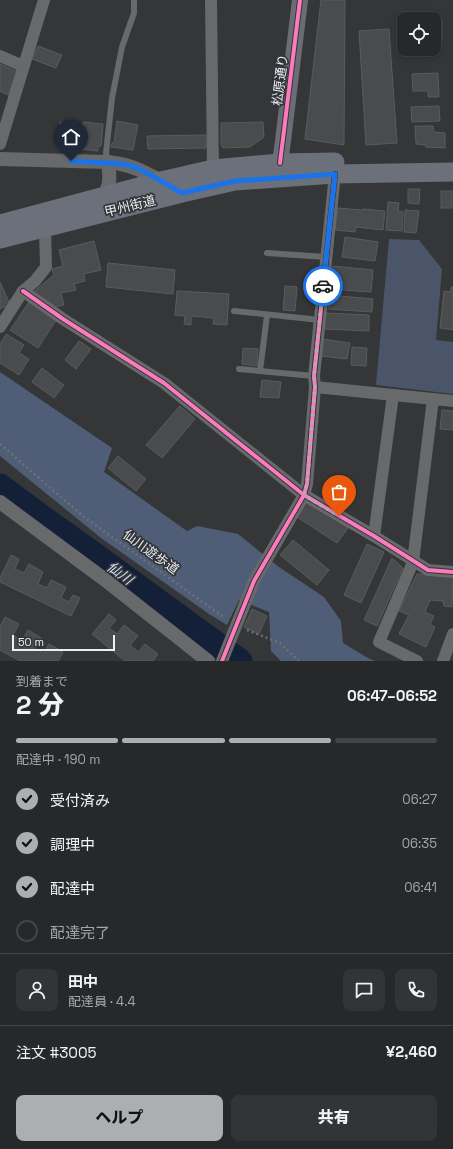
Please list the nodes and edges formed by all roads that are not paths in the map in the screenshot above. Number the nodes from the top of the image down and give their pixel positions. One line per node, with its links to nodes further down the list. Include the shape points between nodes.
1 (44, 0): 6 (street)
2 (134, 0): 10 (lane, via 134,13 122,47 112,98 106,153)
3 (210, 0): 11 (street)
4 (300, 0): 12 (main road, 松原通り)
5 (0, 56): 6 (street)
6 (23, 66): 7 (street)
7 (0, 144)
8 (0, 159): 10 (street)
9 (453, 160): 12 (highway, 甲州街道)
10 (108, 162): 15 (street, via 138,168); 17 (street, via 110,179)
11 (213, 169): 12 (highway, 甲州街道); 15 (highway, 甲州街道)
12 (281, 170): 14 (highway, 甲州街道); 16 (highway, 甲州街道)
13 (453, 172): 14 (highway, 甲州街道)
14 (335, 174): 22 (street)
15 (161, 181): 16 (street); 17 (highway, 甲州街道)
16 (182, 193): 19 (highway, 甲州街道)
17 (103, 197): 18 (highway, 甲州街道)
18 (0, 224)
19 (45, 228): 20 (highway, 甲州街道); 23 (street, via 46,267)
20 (0, 239)
21 (267, 253): 22 (lane)
22 (326, 257): 26 (street)
23 (23, 291): 27 (street); 34 (street, via 164,383)
24 (234, 311): 25 (lane)
25 (267, 315): 26 (lane); 29 (lane)
26 (320, 320): 30 (street)
27 (0, 327)
28 (239, 369): 29 (lane)
29 (260, 371): 30 (lane)
30 (314, 381): 31 (street); 34 (street, via 307,484)
31 (393, 395): 32 (street); 36 (street)
32 (433, 399): 33 (street); 37 (street)
33 (453, 401)
34 (304, 495): 36 (street); 41 (street, via 254,581)
35 (0, 502): 40 (street, via 104,579)
36 (374, 536): 37 (street)
37 (413, 562): 38 (street, via 428,570); 43 (street, via 378,642)
38 (453, 572)
39 (453, 634): 44 (street)
40 (192, 655): 42 (street)
41 (223, 660)
42 (208, 661)
43 (417, 661)
44 (443, 661)

